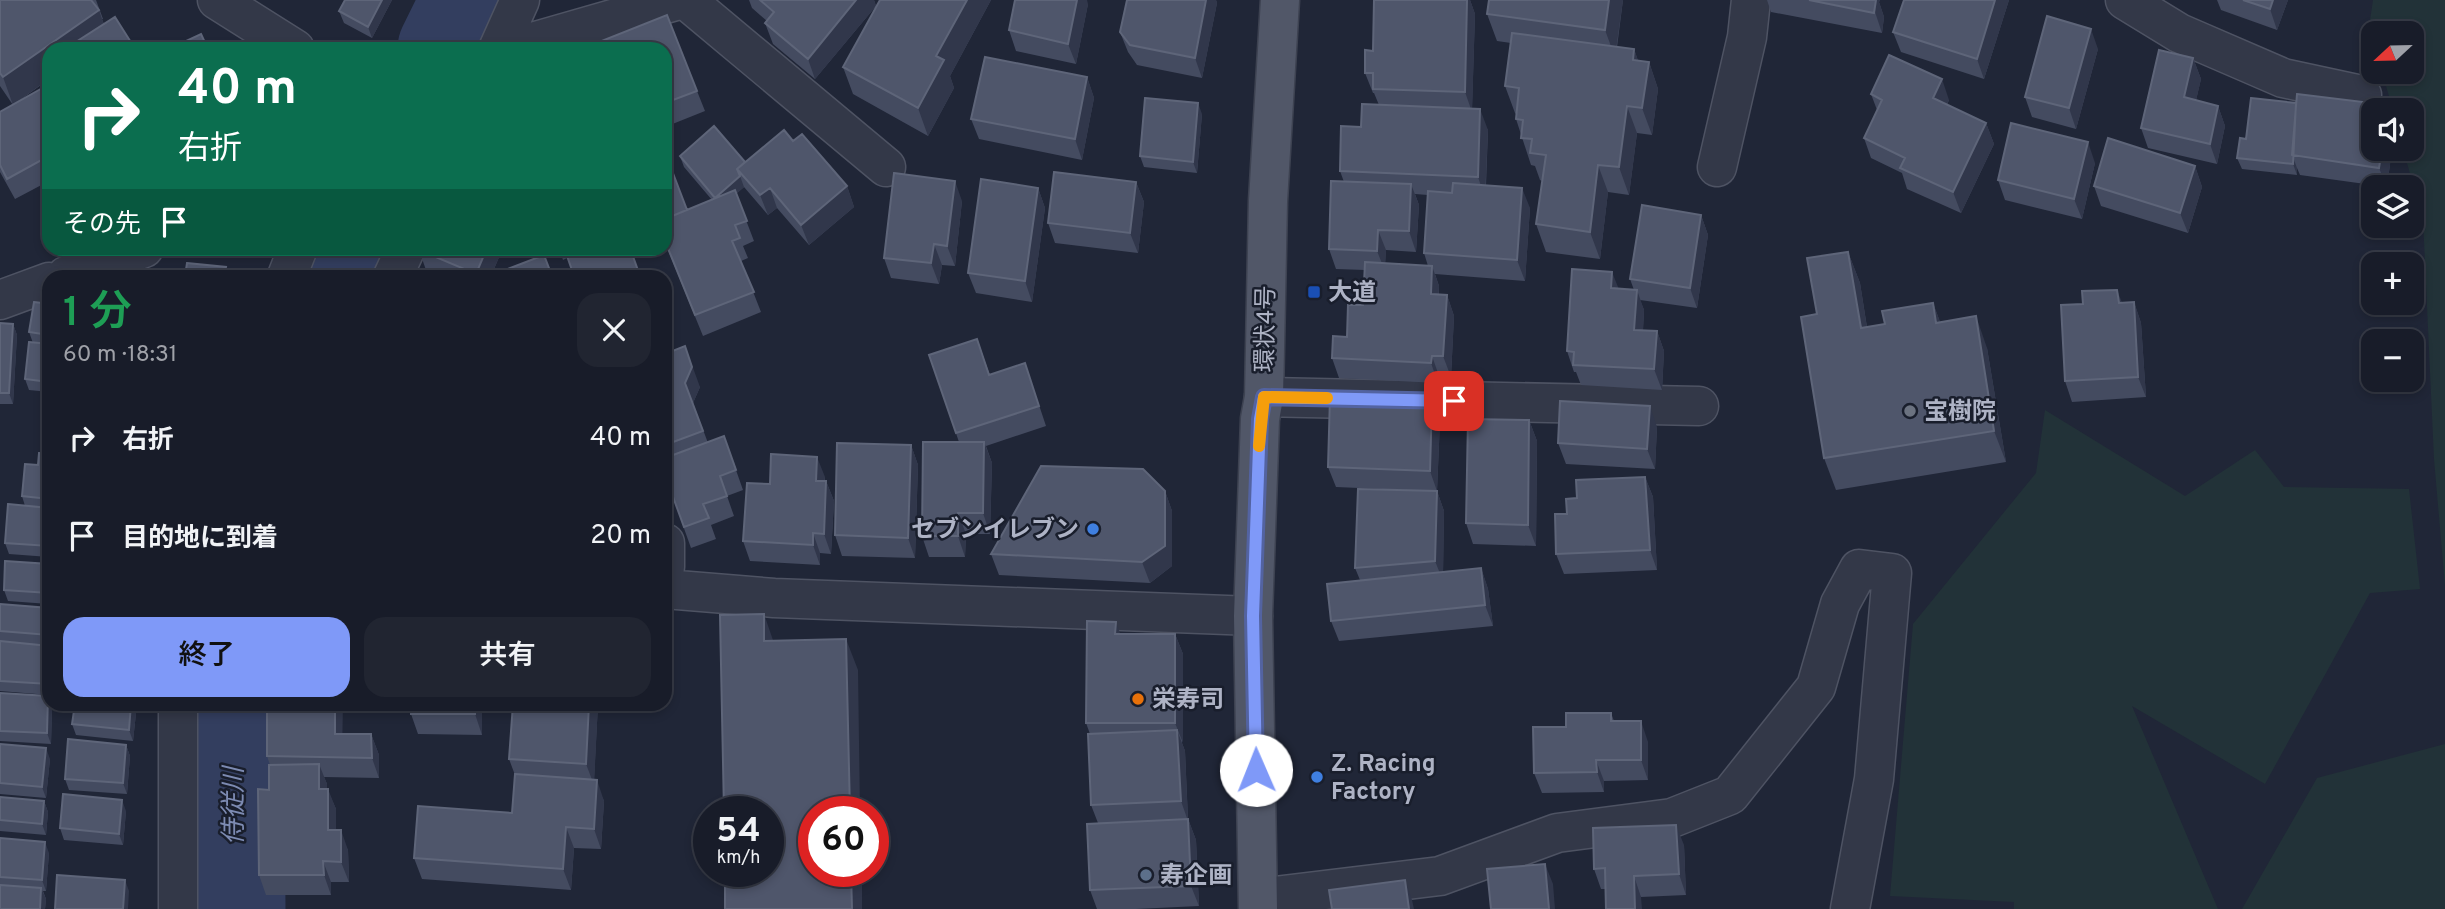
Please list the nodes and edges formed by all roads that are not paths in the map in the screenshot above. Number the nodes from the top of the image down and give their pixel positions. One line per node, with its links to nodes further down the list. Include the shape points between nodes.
1 (217, 0): 8 (street)
2 (520, 0): 9 (street)
3 (679, 0): 10 (street)
4 (686, 0): 12 (street)
5 (1280, 0): 18 (main road, 環状4号, via 1268,201)
6 (1752, 0): 13 (street)
7 (2125, 0): 11 (street, via 2179,33 2283,78)
8 (284, 42)
9 (501, 42)
10 (532, 42)
11 (2362, 95)
12 (886, 167)
13 (1717, 167)
14 (122, 256): 15 (street)
15 (83, 270)
16 (42, 285): 17 (street)
17 (0, 300)
18 (1264, 397): 19 (street); 21 (main road, 環状4号)
19 (1699, 406)
20 (672, 590): 21 (street, via 774,598)
21 (1253, 616): 23 (main road, 環状4号)
22 (178, 711): 24 (street)
23 (1258, 904): 25 (street, via 1440,876 1557,834 1672,818 1730,795 1816,687 1840,604 1858,569 1892,573 1874,779)
24 (178, 909)
25 (1850, 909)

